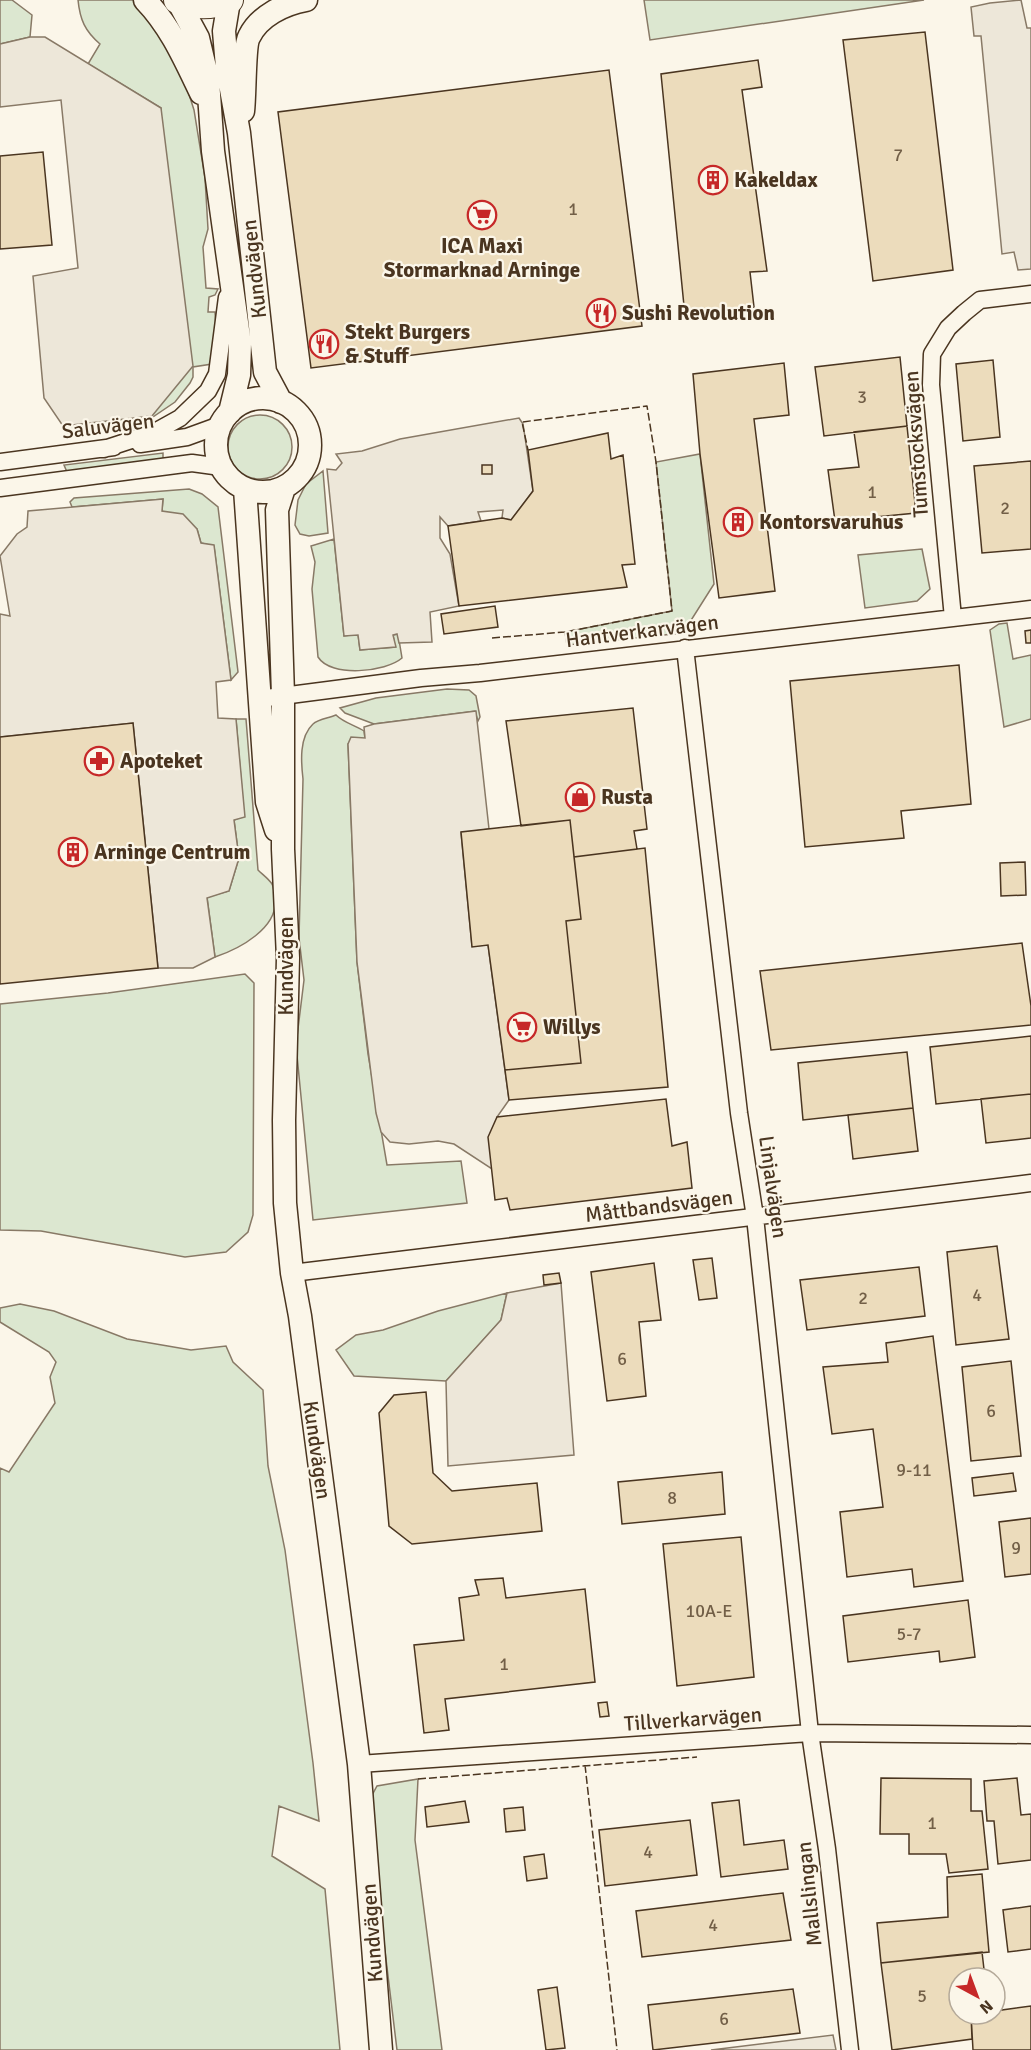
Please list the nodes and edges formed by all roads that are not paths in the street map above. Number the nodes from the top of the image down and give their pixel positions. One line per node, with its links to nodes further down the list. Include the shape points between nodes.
1 (145, 0): 5 (street, Kundvägen, via 174,37)
2 (178, 0): 3 (main road, via 195,6); 5 (street, Kundvägen, via 198,38 208,80)
3 (230, 0): 6 (street, Kundvägen, via 224,31)
4 (306, 0): 6 (street, Kundvägen, via 266,15 248,38)
5 (210, 111): 7 (street, Kundvägen)
6 (239, 133): 9 (street, Kundvägen, via 265,372)
7 (230, 272): 10 (street, Kundvägen, via 240,344 239,375); 11 (street, Kundvägen, via 218,374 208,391 180,418 153,433)
8 (1031, 294): 18 (street, Tumstocksvägen, via 980,300 948,328 932,354 931,385)
9 (281, 402): 10 (street, via 254,399); 15 (street, via 295,410 305,423 310,448 298,478)
10 (225, 418): 11 (street, Saluvägen, via 176,440); 13 (street, via 216,441)
11 (104, 449): 12 (street, Saluvägen)
12 (0, 462)
13 (221, 467): 14 (street, via 192,464); 16 (street)
14 (0, 488)
15 (284, 488): 16 (street, via 263,492); 20 (street, Kundvägen, via 277,510)
16 (244, 489): 21 (street, Kundvägen)
17 (1031, 609): 18 (street, Hantverkarvägen)
18 (953, 618): 19 (street, Hantverkarvägen)
19 (685, 648): 20 (street, Hantverkarvägen); 24 (street, Linjalvägen, via 739,1113)
20 (283, 695): 21 (street, Hantverkarvägen); 22 (street, Kundvägen)
21 (260, 699): 22 (street, Kundvägen, via 267,802)
22 (283, 849): 25 (street, Kundvägen, via 288,958 285,1191)
23 (1031, 1183): 24 (street, Måttbandsvägen)
24 (755, 1216): 25 (street, Måttbandsvägen); 26 (street, Linjalvägen)
25 (292, 1273): 28 (street, Kundvägen)
26 (810, 1733): 27 (street, Tillverkarvägen); 28 (street, Tillverkarvägen); 30 (street, Mallslingan)
27 (1031, 1735)
28 (359, 1764): 29 (street, Kundvägen)
29 (381, 2050)
30 (850, 2050)

